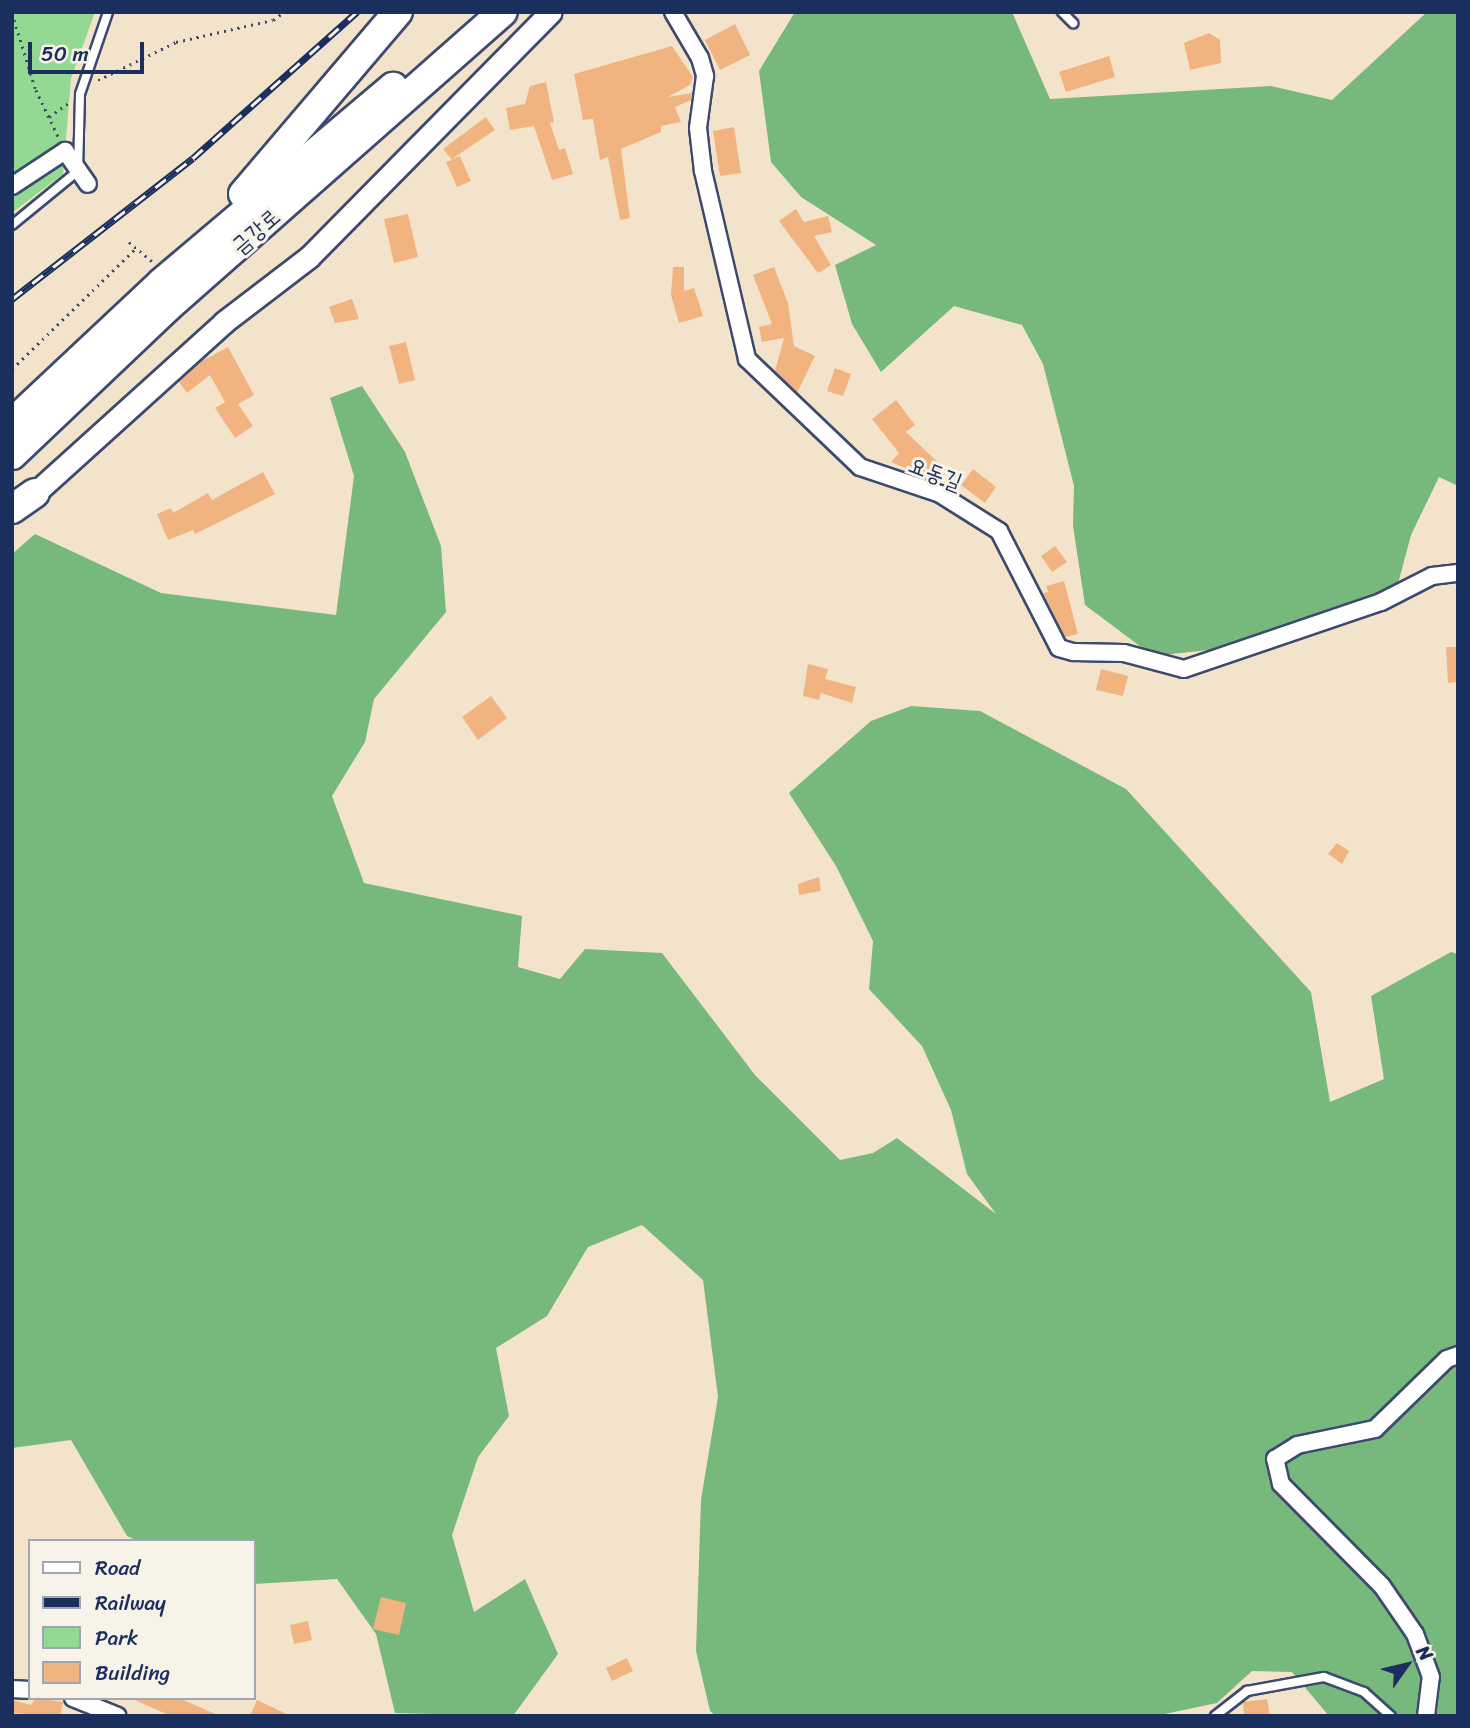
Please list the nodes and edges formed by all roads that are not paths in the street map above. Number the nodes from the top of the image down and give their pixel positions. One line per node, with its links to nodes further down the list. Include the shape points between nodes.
1 (108, 12): 9 (lane, via 80,94)
2 (398, 12): 12 (highway, via 295,138)
3 (480, 12): 12 (highway, 금강로)
4 (503, 12): 14 (highway, 금강로, via 168,307)
5 (551, 12): 15 (street, via 309,257 224,322 117,424)
6 (673, 12): 17 (street, 요동길, via 700,58 705,76 698,128 703,171 747,359 860,467 940,495 999,531 1059,648 1124,653 1184,669 1381,602 1432,576)
7 (1062, 12): 8 (lane)
8 (1073, 23)
9 (83, 178): 10 (street, via 65,151); 11 (lane)
10 (12, 186)
11 (12, 225)
12 (157, 272): 13 (highway, 금강로)
13 (12, 423)
14 (12, 455)
15 (35, 493): 16 (highway)
16 (12, 511)
17 (1458, 573)
18 (1458, 1355): 23 (street, via 1447,1359 1375,1429 1297,1445 1275,1459 1281,1484 1382,1586 1415,1634 1431,1677)
19 (79, 1700): 20 (street)
20 (118, 1716)
21 (1216, 1716): 22 (lane, via 1247,1691 1324,1677 1364,1692)
22 (1391, 1716)
23 (1426, 1716)

